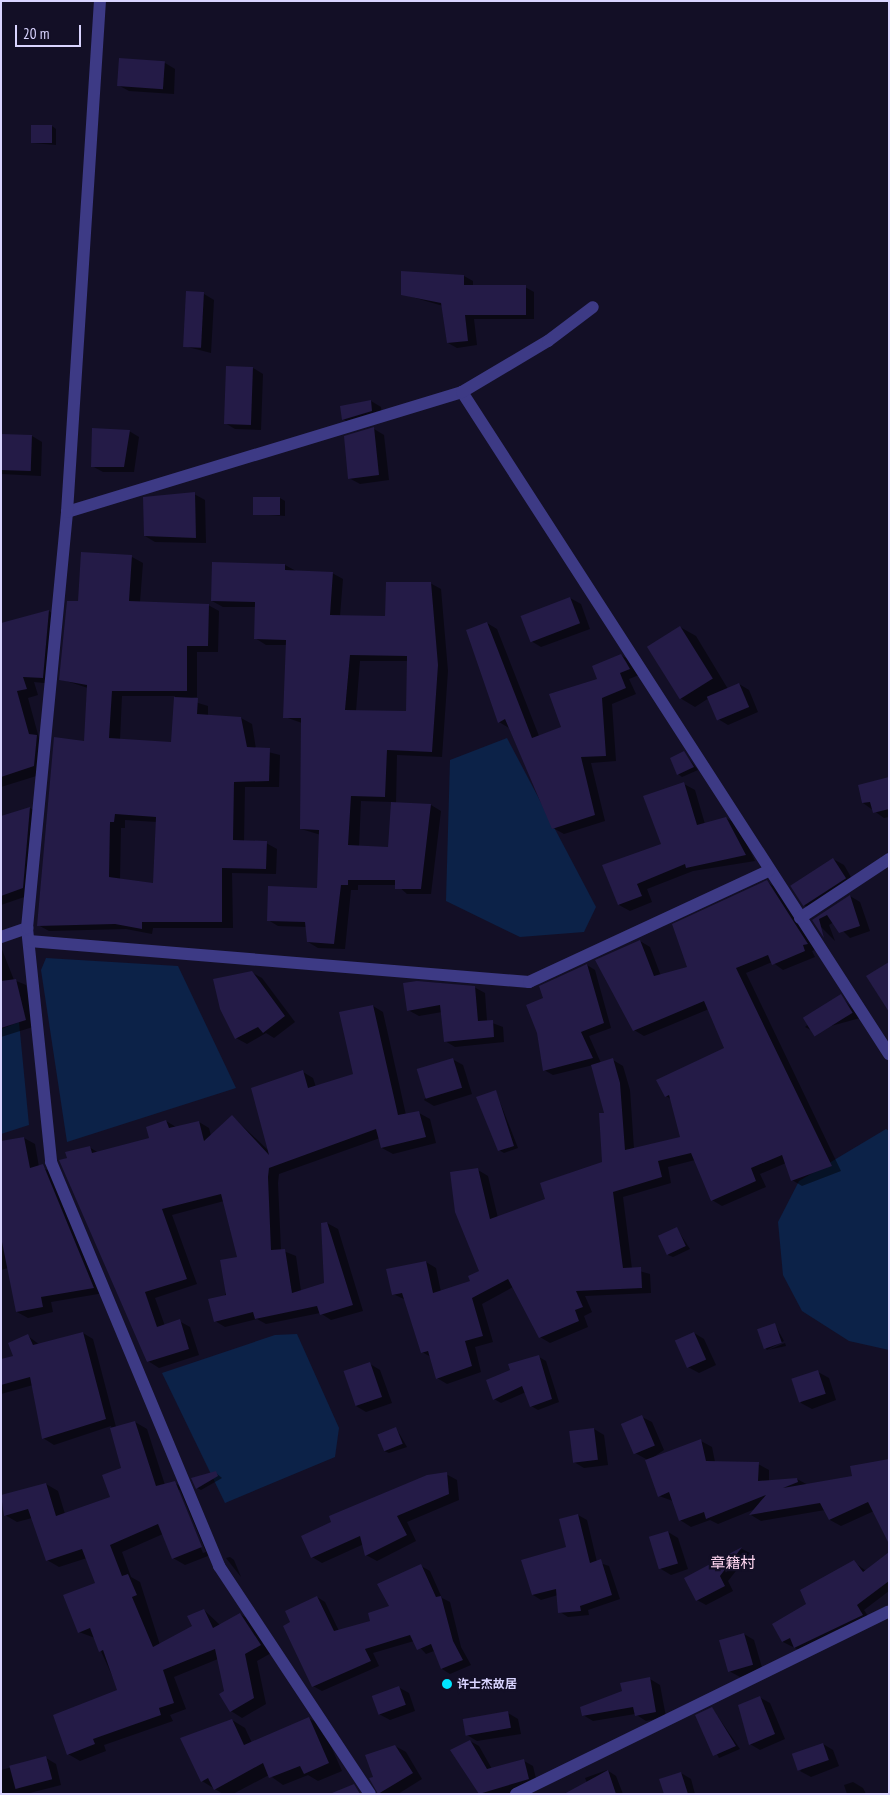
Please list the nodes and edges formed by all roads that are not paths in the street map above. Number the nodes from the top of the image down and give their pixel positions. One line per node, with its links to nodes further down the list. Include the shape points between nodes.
1 (100, 1): 4 (street)
2 (593, 307): 3 (street, via 548,341)
3 (462, 392): 4 (street); 6 (street)
4 (67, 512): 8 (street)
5 (889, 859): 7 (street)
6 (768, 870): 7 (street); 10 (street, via 528,982)
7 (800, 918): 11 (street)
8 (28, 928): 9 (street); 10 (street)
9 (1, 937)
10 (29, 941): 13 (street, via 51,1162 218,1566)
11 (889, 1054)
12 (889, 1611): 14 (street)
13 (370, 1794)
14 (516, 1794)

